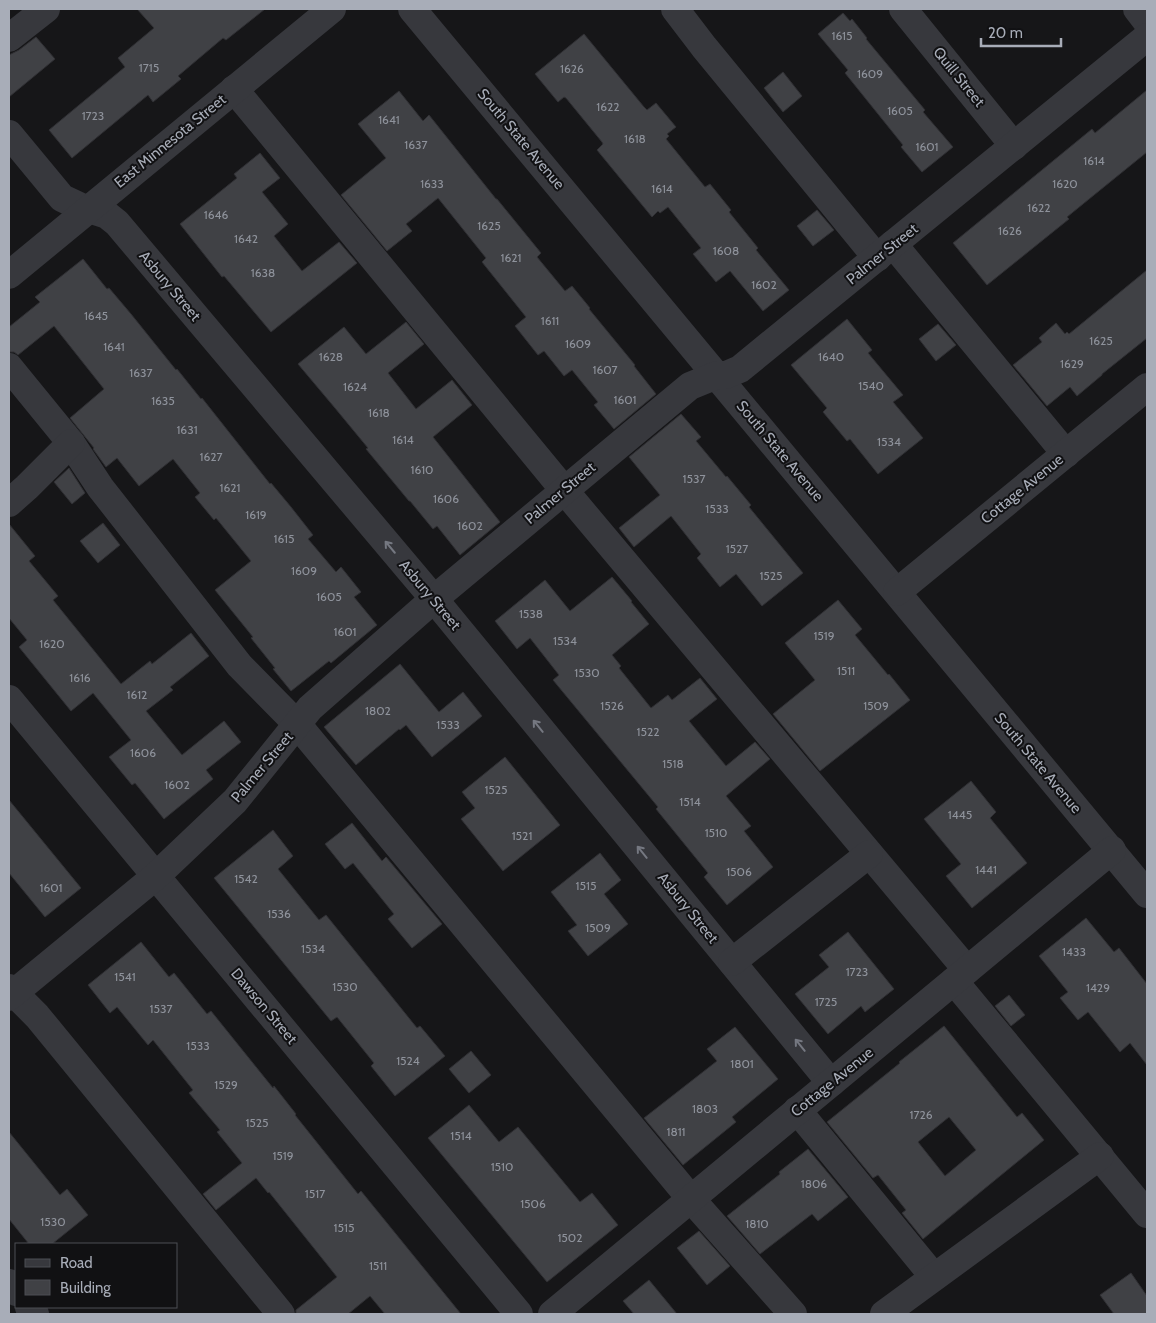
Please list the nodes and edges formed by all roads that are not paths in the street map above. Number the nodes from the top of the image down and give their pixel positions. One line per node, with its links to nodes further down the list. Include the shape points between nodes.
1 (46, 9): 9 (street)
2 (332, 9): 10 (street, East Minnesota Street)
3 (412, 9): 17 (street, South State Avenue)
4 (674, 9): 14 (street, via 710,55)
5 (903, 9): 12 (street, Quill Street)
6 (1137, 9): 7 (street)
7 (1147, 22)
8 (1147, 37): 12 (street, Palmer Street)
9 (9, 38)
10 (234, 89): 13 (street, East Minnesota Street); 21 (street)
11 (9, 134): 13 (street, Asbury Street, via 60,196)
12 (1014, 146): 14 (street, Palmer Street)
13 (87, 209): 15 (street, East Minnesota Street); 24 (street, Asbury Street, one-way to 13, via 117,223 107,215)
14 (885, 251): 17 (street, Palmer Street, via 740,369); 20 (street)
15 (9, 275)
16 (9, 367): 19 (street)
17 (717, 375): 21 (street, Palmer Street, via 690,386); 23 (street, South State Avenue)
18 (1147, 387): 20 (street, Cottage Avenue)
19 (71, 444): 22 (street); 26 (street, via 100,487 240,666)
20 (1066, 454): 23 (street, Cottage Avenue)
21 (564, 490): 24 (street, Palmer Street); 28 (street)
22 (9, 503)
23 (897, 592): 27 (street, South State Avenue)
24 (434, 599): 26 (street, Palmer Street, via 310,708); 31 (street, Asbury Street, one-way to 24)
25 (9, 699): 29 (street, Dawson Street)
26 (297, 724): 29 (street, Palmer Street, via 235,801); 37 (street)
27 (1112, 850): 30 (street, South State Avenue); 32 (street, Cottage Avenue)
28 (869, 854): 31 (street); 32 (street)
29 (156, 876): 33 (street, Palmer Street); 41 (street, Dawson Street)
30 (1147, 894)
31 (732, 962): 34 (street, Asbury Street, one-way to 31)
32 (961, 976): 34 (street, Cottage Avenue); 36 (street)
33 (10, 993): 40 (street, via 43,1024)
34 (831, 1083): 35 (street, Cottage Avenue)
35 (797, 1110): 37 (street, Cottage Avenue); 39 (street)
36 (1100, 1156): 38 (street); 39 (street)
37 (691, 1199): 42 (street, Cottage Avenue); 43 (street)
38 (1147, 1214)
39 (934, 1277): 44 (street)
40 (281, 1314)
41 (518, 1314)
42 (552, 1314)
43 (793, 1314)
44 (884, 1314)

